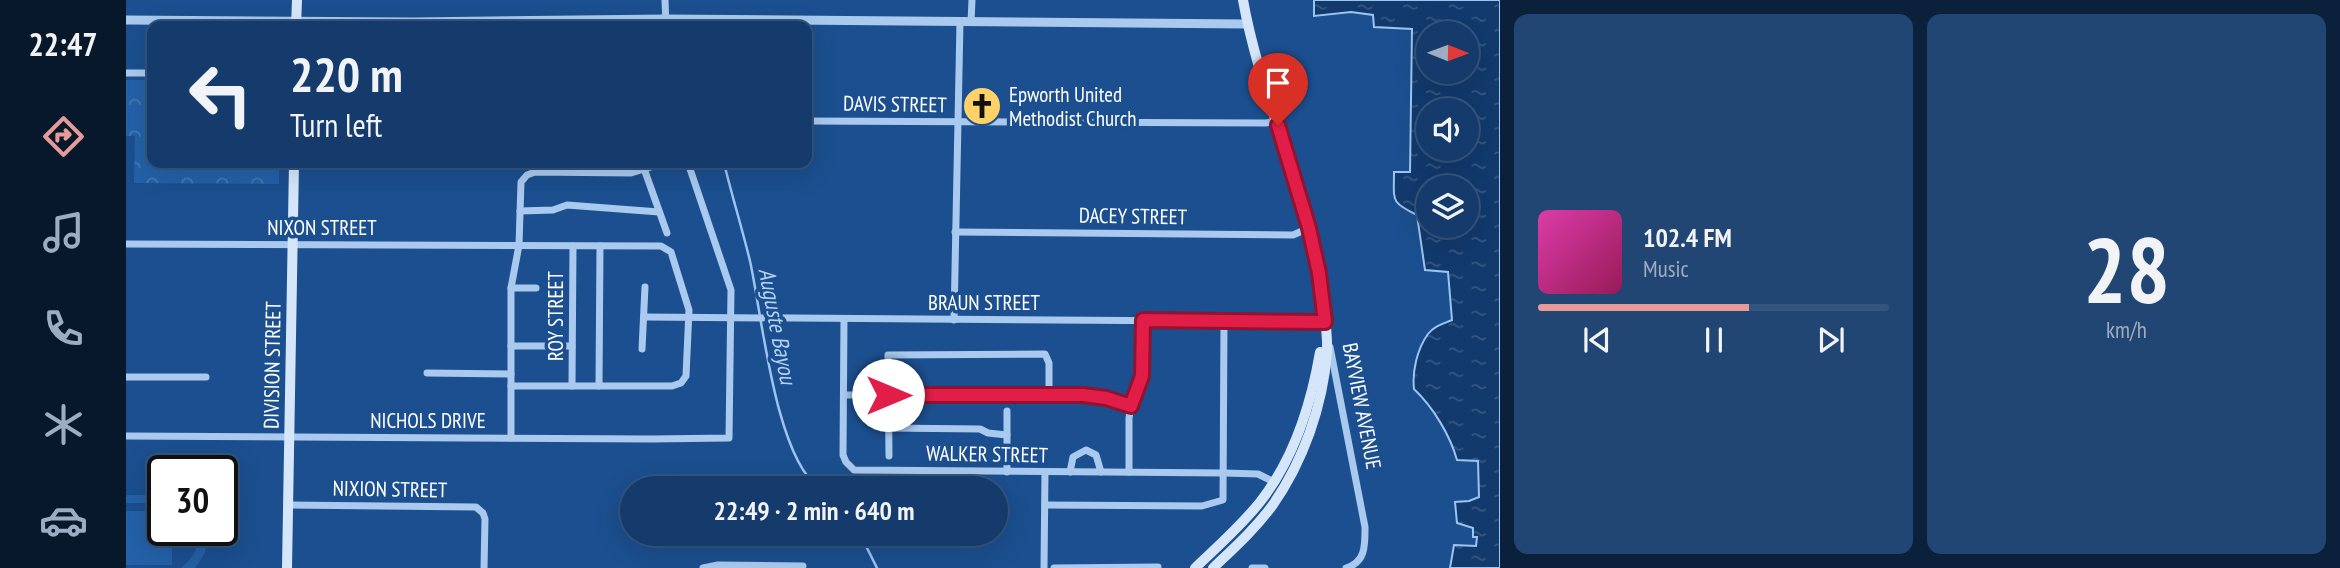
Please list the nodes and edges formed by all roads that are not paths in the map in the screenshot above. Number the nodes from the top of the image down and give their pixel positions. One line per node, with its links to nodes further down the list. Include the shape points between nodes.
1 (297, 0): 7 (main road)
2 (665, 0): 8 (street)
3 (972, 0): 10 (street)
4 (1243, 0): 12 (main road, BAYVIEW AVENUE)
5 (126, 20): 6 (street)
6 (183, 21)
7 (297, 21)
8 (666, 21)
9 (960, 22): 10 (street); 11 (street); 17 (street)
10 (971, 22): 12 (street)
11 (812, 24)
12 (1247, 24): 16 (main road, BAYVIEW AVENUE)
13 (126, 73): 14 (street)
14 (147, 73)
15 (812, 121): 17 (street, DAVIS STREET)
16 (1276, 121): 17 (street, DAVIS STREET); 24 (main road, BAYVIEW AVENUE)
17 (958, 122): 25 (street)
18 (294, 168): 28 (main road, DIVISION STREET)
19 (640, 168): 22 (street, ROY STREET, via 631,173 535,172 523,178)
20 (644, 168): 23 (street)
21 (690, 168): 37 (street, via 729,283)
22 (520, 211): 23 (street, via 567,205); 29 (street, ROY STREET)
23 (659, 212): 26 (street)
24 (1309, 228): 25 (street, DACEY STREET, via 1293,235); 42 (main road, BAYVIEW AVENUE)
25 (955, 232): 39 (street)
26 (667, 233)
27 (126, 244): 28 (street, NIXON STREET)
28 (293, 244): 29 (street, NIXON STREET); 61 (main road, DIVISION STREET)
29 (519, 245): 30 (street, NIXON STREET); 33 (street, ROY STREET)
30 (573, 246): 31 (street, NIXON STREET); 44 (street, ROY STREET)
31 (600, 246): 36 (street, NIXON STREET, via 667,249); 52 (street)
32 (645, 287): 35 (street)
33 (511, 288): 34 (street); 43 (street, ROY STREET)
34 (536, 288)
35 (643, 317): 36 (street, BRAUN STREET); 45 (street)
36 (689, 317): 37 (street, BRAUN STREET); 52 (street, via 686,376 681,383)
37 (732, 317): 38 (street, BRAUN STREET); 62 (street, NICHOLS DRIVE, via 729,438)
38 (844, 319): 39 (street, BRAUN STREET); 53 (street, WALKER STREET)
39 (954, 320): 40 (street, BRAUN STREET)
40 (1143, 320): 41 (street, BRAUN STREET); 56 (street, via 1142,376)
41 (1224, 321): 42 (street, BRAUN STREET); 69 (street)
42 (1325, 322): 70 (main road, via 1304,419); 81 (main road, via 1323,377 1314,419 1296,466 1270,508); 84 (street, BAYVIEW AVENUE, via 1365,527 1362,557)
43 (511, 346): 44 (street); 47 (street, ROY STREET)
44 (572, 346): 51 (street, ROY STREET)
45 (642, 349)
46 (427, 373): 47 (street)
47 (511, 374): 50 (street, ROY STREET)
48 (126, 377): 49 (street)
49 (206, 377)
50 (511, 386): 51 (street); 62 (street, ROY STREET)
51 (572, 386): 52 (street)
52 (599, 386)
53 (844, 395): 54 (street); 64 (street, WALKER STREET, via 843,455 855,470)
54 (888, 395): 55 (street); 55 (street, via 888,355 1000,354 1045,354); 58 (street)
55 (1049, 395): 56 (street, via 1094,396)
56 (1131, 406): 68 (street)
57 (1007, 411): 59 (street)
58 (888, 428): 59 (street, via 980,429); 63 (street)
59 (1007, 435): 64 (street)
60 (126, 436): 61 (street, NICHOLS DRIVE)
61 (290, 436): 62 (street, NICHOLS DRIVE); 71 (main road, DIVISION STREET)
62 (511, 438)
63 (889, 456)
64 (1007, 472): 65 (street, WALKER STREET)
65 (1045, 472): 66 (street, WALKER STREET); 72 (street)
66 (1070, 472): 67 (street, WALKER STREET); 67 (street, via 1073,457 1086,450 1096,455)
67 (1101, 472): 68 (street, WALKER STREET)
68 (1129, 472): 69 (street, WALKER STREET)
69 (1224, 472): 70 (street, WALKER STREET, via 1258,474); 72 (street, via 1223,500 1209,505)
70 (1274, 482): 80 (main road)
71 (288, 505): 75 (main road, DIVISION STREET); 76 (street, NIXION STREET, via 476,507 485,519)
72 (1045, 505): 78 (street)
73 (803, 566): 77 (street)
74 (1158, 567): 79 (street)
75 (287, 568)
76 (484, 568)
77 (703, 568)
78 (1044, 568)
79 (1054, 568)
80 (1195, 568)
81 (1213, 568)
82 (1252, 568): 83 (street)
83 (1265, 568)
84 (1346, 568)

